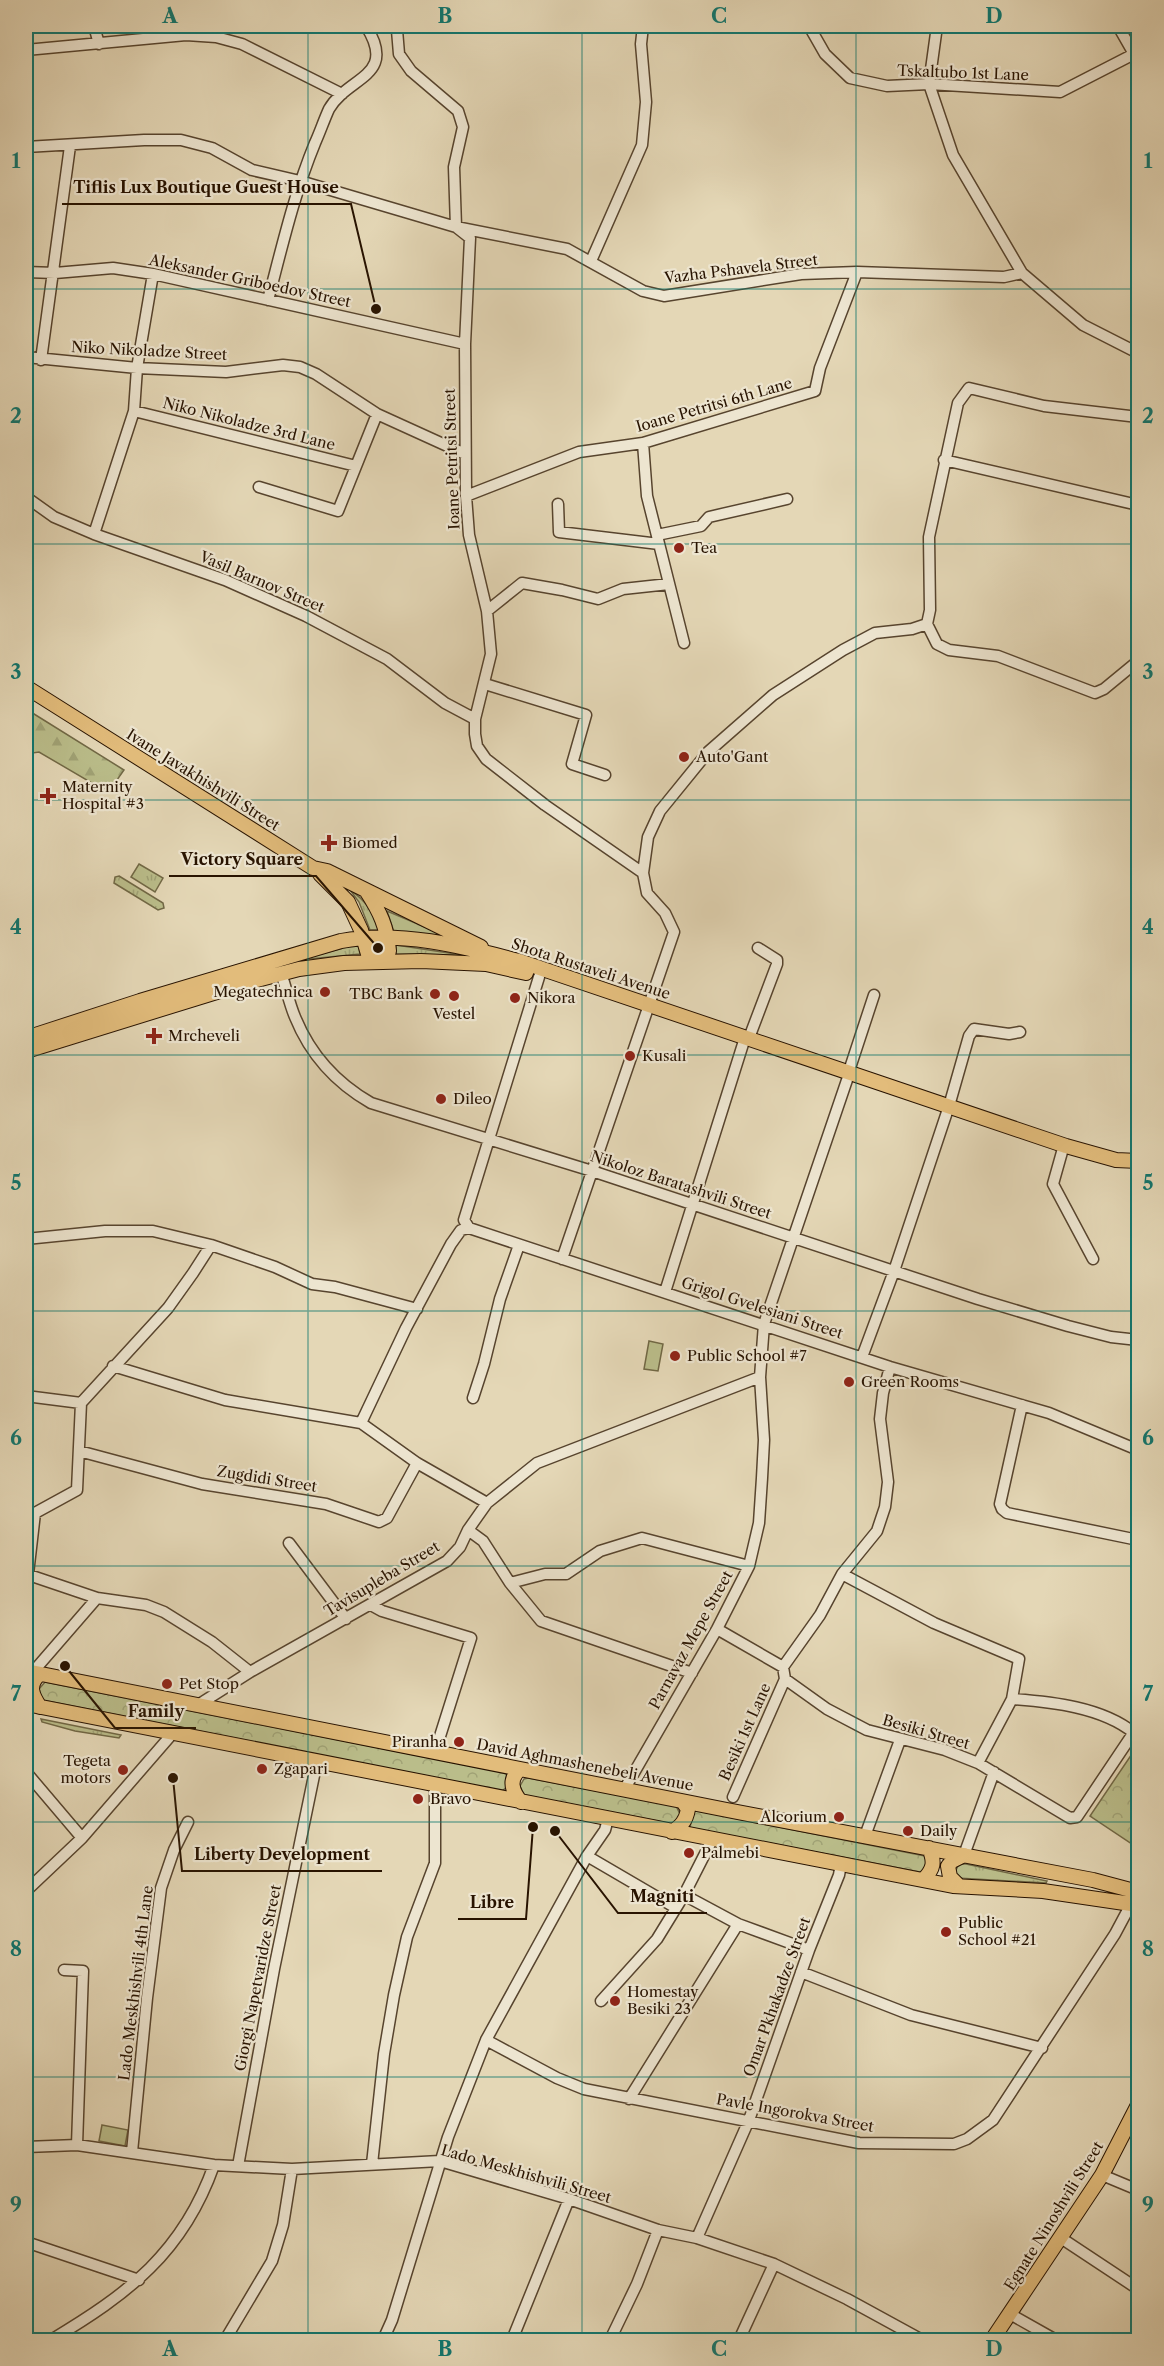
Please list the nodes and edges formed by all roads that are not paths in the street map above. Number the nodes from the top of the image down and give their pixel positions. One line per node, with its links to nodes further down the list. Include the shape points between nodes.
1 (94, 26): 8 (street)
2 (366, 26): 12 (street, via 375,49 374,66)
3 (394, 26): 16 (street, via 399,54 411,71 458,111 463,127 454,167)
4 (643, 26): 19 (street, via 646,102 642,145)
5 (809, 26): 11 (street, Tskaltubo 1st Lane, via 825,54 850,78 887,86)
6 (937, 26): 11 (street)
7 (1118, 26): 10 (street)
8 (99, 44): 9 (street); 12 (street, via 186,34 216,37 242,44)
9 (26, 50)
10 (1136, 58): 11 (street, Tskaltubo 1st Lane, via 1060,92)
11 (929, 84): 23 (street, via 953,156)
12 (342, 94): 15 (street, via 330,108)
13 (70, 146): 14 (street, Vazha Pshavela Street); 15 (street, Vazha Pshavela Street, via 181,140 212,148 252,170); 22 (street)
14 (26, 147)
15 (300, 181): 16 (street, Vazha Pshavela Street); 25 (street)
16 (456, 227): 17 (street, Vazha Pshavela Street); 18 (street)
17 (482, 232): 18 (street); 19 (street, Vazha Pshavela Street, via 567,249)
18 (470, 238): 26 (street, Ioane Petritsi Street)
19 (591, 261): 21 (street, Vazha Pshavela Street, via 643,291 664,296 801,274)
20 (26, 272): 22 (street, Aleksander Griboedov Street)
21 (857, 272): 23 (street, Vazha Pshavela Street, via 1004,277); 34 (street, Ioane Petritsi 6th Lane, via 815,391)
22 (54, 273): 24 (street, Aleksander Griboedov Street, via 114,268); 29 (street)
23 (1022, 273): 27 (street, via 1083,325)
24 (153, 274): 25 (street, Aleksander Griboedov Street); 30 (street)
25 (268, 300): 26 (street, Aleksander Griboedov Street)
26 (465, 344): 35 (street, Ioane Petritsi Street)
27 (1138, 353)
28 (26, 357): 29 (street, Niko Nikoladze Street)
29 (41, 360): 30 (street, Niko Nikoladze Street)
30 (136, 368): 31 (street); 32 (street, Niko Nikoladze Street, via 226,372 283,365 300,367)
31 (134, 411): 37 (street, Niko Nikoladze 3rd Lane); 44 (street)
32 (377, 414): 35 (street, Niko Nikoladze Street); 37 (street)
33 (1138, 417): 36 (street, via 1044,406 969,388 958,403)
34 (643, 443): 39 (street, Ioane Petritsi 6th Lane, via 579,452); 45 (street, via 647,496)
35 (465, 454): 39 (street, Ioane Petritsi Street)
36 (944, 460): 43 (street); 48 (street, via 929,537)
37 (356, 466): 38 (street, via 338,511)
38 (259, 488)
39 (466, 496): 47 (street, Ioane Petritsi Street, via 470,535)
40 (26, 497): 44 (street, Vasil Barnov Street, via 54,517)
41 (787, 499): 45 (street, via 709,517 702,526)
42 (558, 504): 45 (street, via 559,532)
43 (1138, 505)
44 (94, 534): 53 (street, Vasil Barnov Street, via 225,580 306,616 387,659 445,704)
45 (658, 540): 46 (street)
46 (669, 584): 47 (street, via 623,589 598,599 522,583); 49 (street)
47 (487, 611): 51 (street, Ioane Petritsi Street, via 491,654)
48 (927, 624): 50 (street, via 937,644 949,650 998,656 1095,693); 56 (street, via 875,633 773,695 716,745 660,811 648,837)
49 (684, 643)
50 (1138, 661)
51 (485, 684): 53 (street, Ioane Petritsi Street); 54 (street, via 586,715 572,764)
52 (26, 687): 55 (main road, Ivane Javakhishvili Street)
53 (475, 719): 56 (street, Ioane Petritsi Street, via 477,746 486,759)
54 (605, 775)
55 (313, 868): 57 (main road, Ivane Javakhishvili Street); 59 (main road, via 348,902)
56 (643, 873): 66 (street, via 646,893 665,913 674,932)
57 (367, 892): 58 (main road); 61 (main road, Ivane Javakhishvili Street)
58 (388, 937): 59 (main road, Shota Rustaveli Avenue); 61 (main road, Shota Rustaveli Avenue); 62 (main road, via 389,951)
59 (363, 938): 62 (main road, via 368,954); 68 (main road, Shota Rustaveli Avenue, via 341,941)
60 (758, 948): 69 (street, via 774,957 777,964)
61 (497, 955): 66 (main road, Shota Rustaveli Avenue, via 549,970)
62 (379, 962): 63 (main road, Shota Rustaveli Avenue, via 314,966); 64 (main road, Shota Rustaveli Avenue, via 486,964)
63 (281, 973): 70 (main road, Shota Rustaveli Avenue); 73 (street, Nikoloz Baratashvili Street, via 294,1016 311,1050 352,1092 371,1103)
64 (539, 977): 66 (main road, Shota Rustaveli Avenue); 73 (street)
65 (874, 995): 71 (street, Parnavaz Mepe Street)
66 (647, 1008): 69 (main road, Shota Rustaveli Avenue); 77 (street)
67 (1020, 1032): 72 (street, via 974,1029)
68 (26, 1038)
69 (746, 1041): 71 (main road, Shota Rustaveli Avenue); 78 (street)
70 (26, 1051)
71 (848, 1076): 72 (main road, Shota Rustaveli Avenue); 80 (street, Parnavaz Mepe Street)
72 (948, 1109): 74 (main road, Shota Rustaveli Avenue); 75 (main road, Shota Rustaveli Avenue, via 1094,1155); 86 (street)
73 (489, 1138): 77 (street, Nikoloz Baratashvili Street); 79 (street, via 464,1220)
74 (1062, 1152): 76 (main road, Shota Rustaveli Avenue, via 1096,1163); 85 (street, via 1053,1184)
75 (1138, 1161)
76 (1138, 1166)
77 (592, 1171): 78 (street, Nikoloz Baratashvili Street); 84 (street)
78 (694, 1204): 80 (street, Nikoloz Baratashvili Street); 87 (street)
79 (469, 1228): 83 (street, Grigol Gvelesiani Street); 88 (street, via 461,1230 451,1244)
80 (794, 1238): 86 (street, Nikoloz Baratashvili Street); 89 (street, Parnavaz Mepe Street)
81 (26, 1239): 82 (street, via 105,1231 153,1231)
82 (211, 1245): 88 (street, via 312,1284); 92 (street, via 168,1308)
83 (519, 1245): 84 (street, Grigol Gvelesiani Street); 96 (street)
84 (562, 1259): 87 (street, Grigol Gvelesiani Street)
85 (1093, 1259)
86 (894, 1271): 90 (street, Nikoloz Baratashvili Street, via 1068,1326); 91 (street)
87 (665, 1292): 89 (street, Grigol Gvelesiani Street)
88 (417, 1310): 99 (street)
89 (764, 1324): 91 (street, Grigol Gvelesiani Street); 94 (street, Parnavaz Mepe Street)
90 (1138, 1340)
91 (862, 1356): 93 (street, Grigol Gvelesiani Street)
92 (113, 1366): 97 (street); 99 (street, via 225,1400)
93 (890, 1367): 98 (street, Grigol Gvelesiani Street); 110 (street, via 880,1419 888,1482 885,1507 877,1531)
94 (760, 1377): 103 (street, Tavisupleba Street, via 537,1463); 108 (street, Parnavaz Mepe Street, via 762,1478 759,1523)
95 (26, 1396): 97 (street)
96 (473, 1398)
97 (81, 1403): 101 (street)
98 (1022, 1405): 100 (street, Grigol Gvelesiani Street); 106 (street, via 1002,1509)
99 (361, 1423): 102 (street)
100 (1138, 1449)
101 (79, 1451): 102 (street, Zugdidi Street, via 202,1484 326,1504 379,1522 387,1518); 104 (street, via 77,1490)
102 (417, 1463): 103 (street)
103 (487, 1503): 105 (street, Tavisupleba Street)
104 (30, 1514): 109 (street)
105 (468, 1530): 111 (street, via 483,1541); 113 (street, Tavisupleba Street, via 447,1561)
106 (1138, 1540)
107 (289, 1543): 114 (street)
108 (749, 1566): 111 (street, via 642,1538 600,1551 566,1574 545,1574); 115 (street, Parnavaz Mepe Street)
109 (27, 1574): 112 (street)
110 (842, 1574): 116 (street, via 820,1615); 121 (street, via 934,1623 1018,1658)
111 (510, 1583): 118 (street, via 541,1621)
112 (97, 1598): 117 (street, via 146,1605 164,1612); 119 (street)
113 (371, 1605): 114 (street, Tavisupleba Street); 128 (street, via 471,1638)
114 (345, 1619): 117 (street, Tavisupleba Street)
115 (717, 1629): 116 (street); 118 (street, Parnavaz Mepe Street)
116 (783, 1667): 120 (street)
117 (250, 1672): 123 (street, Tavisupleba Street)
118 (692, 1672): 135 (street, Parnavaz Mepe Street)
119 (33, 1673): 123 (main road, David Aghmashenebeli Avenue); 124 (main road, via 31,1688)
120 (785, 1679): 127 (street, Besiki Street, via 827,1709 867,1730); 136 (street, Besiki 1st Lane)
121 (1011, 1699): 125 (street, via 1087,1711); 130 (street)
122 (26, 1704): 124 (main road)
123 (198, 1705): 128 (main road, David Aghmashenebeli Avenue)
124 (40, 1707): 126 (main road)
125 (1136, 1730): 133 (street, Besiki Street, via 1074,1818)
126 (174, 1733): 129 (main road); 143 (street)
127 (900, 1740): 130 (street, Besiki Street, via 945,1750); 142 (street)
128 (435, 1752): 131 (main road, David Aghmashenebeli Avenue)
129 (317, 1761): 134 (main road); 171 (street, Giorgi Napetvaridze Street)
130 (978, 1763): 133 (street, Besiki Street)
131 (520, 1769): 135 (main road, David Aghmashenebeli Avenue); 137 (main road, via 512,1783)
132 (26, 1772): 143 (street)
133 (994, 1772): 146 (street)
134 (435, 1785): 137 (main road); 169 (street, via 435,1863 407,1937 394,1995)
135 (624, 1790): 138 (main road, David Aghmashenebeli Avenue)
136 (733, 1797)
137 (521, 1802): 139 (main road)
138 (684, 1802): 141 (main road, via 688,1809 686,1817); 142 (main road, David Aghmashenebeli Avenue)
139 (608, 1819): 141 (main road); 147 (street)
140 (188, 1822): 167 (street, Lado Meskhishvili 4th Lane, via 161,1888)
141 (672, 1832): 144 (main road)
142 (865, 1836): 145 (main road, David Aghmashenebeli Avenue)
143 (82, 1838): 151 (street)
144 (712, 1840): 148 (main road); 152 (street)
145 (929, 1848): 146 (main road, David Aghmashenebeli Avenue); 149 (main road, via 933,1867)
146 (964, 1855): 150 (main road, via 948,1866 950,1877); 153 (main road, David Aghmashenebeli Avenue, via 1092,1880)
147 (587, 1856): 154 (street); 160 (street)
148 (841, 1864): 149 (main road); 156 (street, Omar Pkhakadze Street)
149 (923, 1880): 150 (main road)
150 (959, 1886): 153 (main road)
151 (26, 1891)
152 (684, 1895): 154 (street); 155 (street)
153 (1136, 1900): 161 (street, Pavle Ingorokva Street)
154 (676, 1908): 159 (street, via 657,1939)
155 (738, 1924): 156 (street); 162 (street)
156 (809, 1950): 158 (street, Omar Pkhakadze Street)
157 (64, 1970): 165 (street, via 83,1971)
158 (801, 1972): 161 (street, via 911,2015); 164 (street, Omar Pkhakadze Street)
159 (601, 2001)
160 (486, 2040): 162 (street, Pavle Ingorokva Street, via 557,2078); 168 (street)
161 (1042, 2048): 164 (street, Pavle Ingorokva Street, via 993,2120 954,2144 859,2143)
162 (629, 2099): 164 (street, Pavle Ingorokva Street)
163 (1138, 2105): 173 (main road, Egnate Ninoshvili Street)
164 (748, 2121): 177 (street, Omar Pkhakadze Street)
165 (77, 2145): 166 (street, Lado Meskhishvili Street); 167 (street, Lado Meskhishvili Street)
166 (26, 2147)
167 (132, 2152): 170 (street, Lado Meskhishvili Street)
168 (440, 2161): 169 (street, Lado Meskhishvili Street); 175 (street, Lado Meskhishvili Street); 186 (street)
169 (372, 2164): 172 (street, Lado Meskhishvili Street)
170 (214, 2165): 171 (street, Lado Meskhishvili Street); 181 (street, via 191,2218)
171 (238, 2166): 172 (street, Lado Meskhishvili Street)
172 (292, 2169): 185 (street, via 283,2225 272,2261)
173 (1102, 2175): 174 (street); 178 (main road, Egnate Ninoshvili Street)
174 (1138, 2190)
175 (568, 2199): 176 (street, Lado Meskhishvili Street); 187 (street)
176 (658, 2230): 177 (street, Lado Meskhishvili Street); 188 (street)
177 (697, 2238): 180 (street, Lado Meskhishvili Street)
178 (1061, 2238): 182 (street); 183 (main road, Egnate Ninoshvili Street)
179 (26, 2242): 181 (street)
180 (774, 2264): 189 (street); 190 (street, Lado Meskhishvili Street)
181 (139, 2280): 184 (street, via 98,2313)
182 (1138, 2289)
183 (1010, 2314): 191 (main road, Egnate Ninoshvili Street); 192 (street)
184 (51, 2340)
185 (225, 2340)
186 (383, 2340)
187 (512, 2340)
188 (610, 2340)
189 (739, 2340)
190 (922, 2340)
191 (992, 2340)
192 (1056, 2340)

